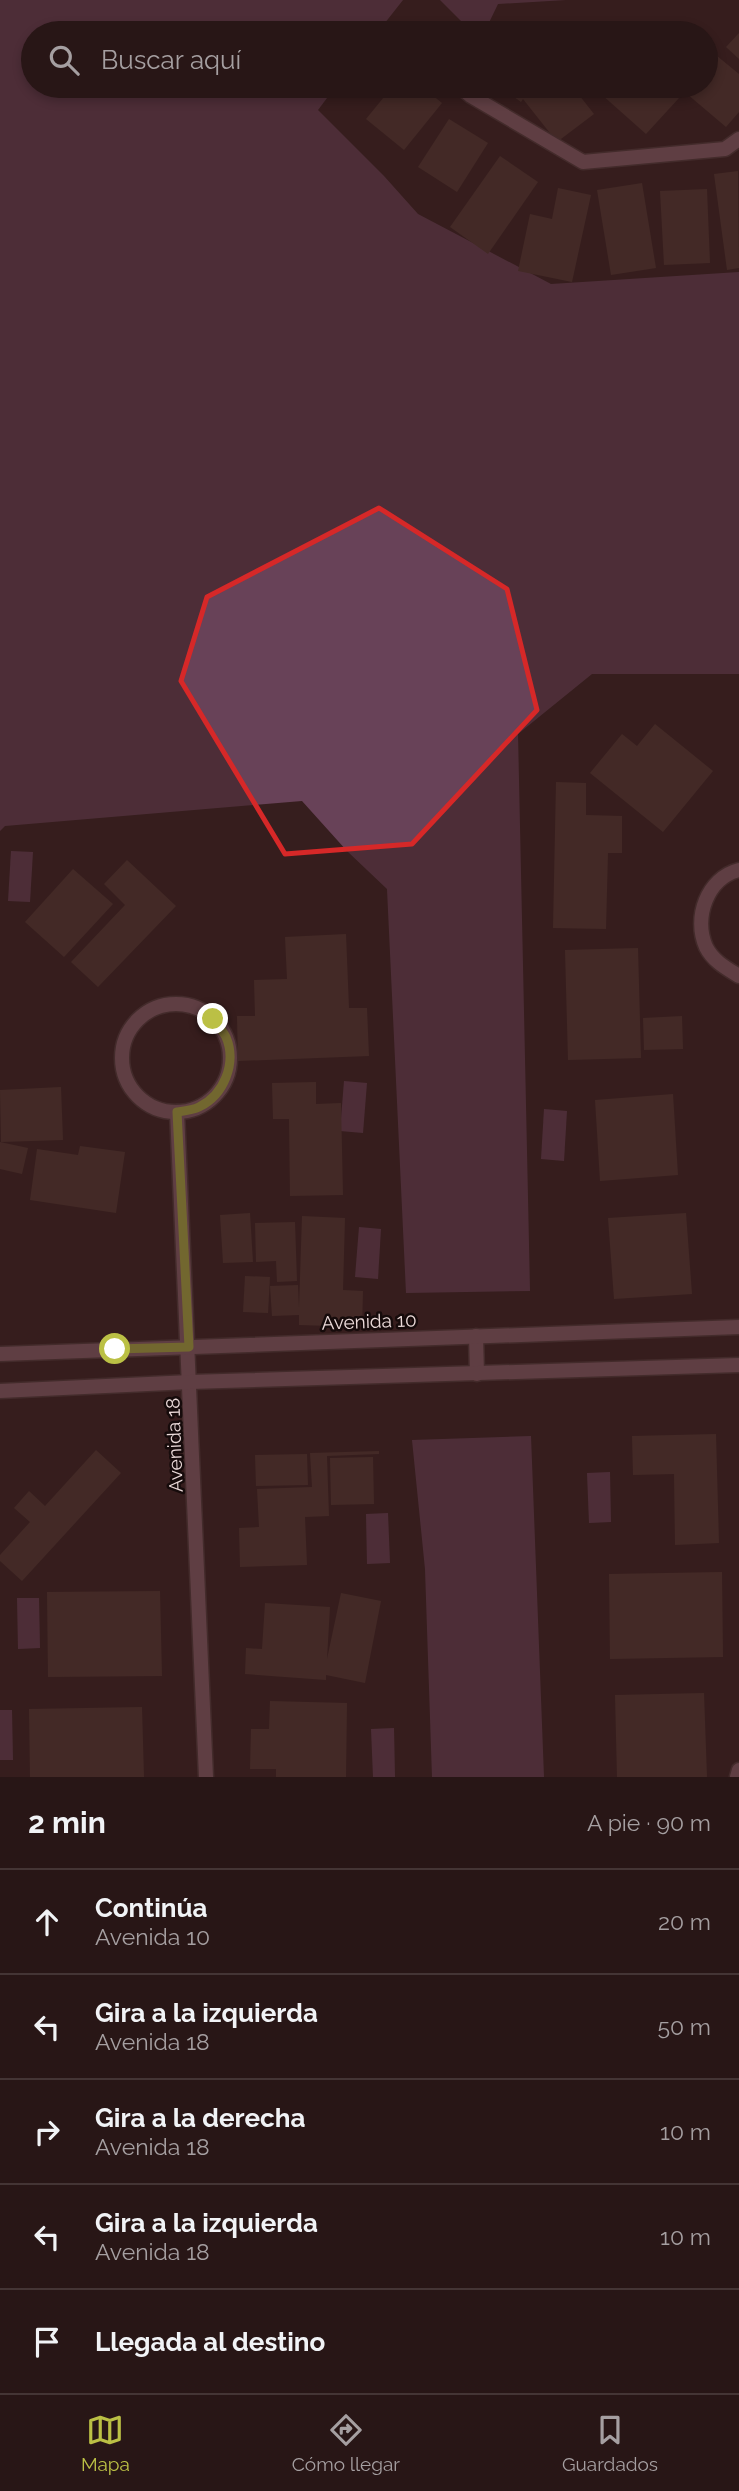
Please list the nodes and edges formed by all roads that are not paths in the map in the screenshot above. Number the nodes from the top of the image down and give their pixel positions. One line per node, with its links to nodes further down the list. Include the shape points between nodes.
1 (474, 98): 2 (street, via 583,162 725,149)
2 (739, 139)
3 (739, 870): 4 (street, via 713,886 703,905 700,927 706,948 720,965)
4 (739, 976)
5 (177, 1112): 5 (street, via 198,1108 216,1095 227,1077 230,1057 226,1036 213,1019 195,1008 174,1004 153,1009 136,1021 125,1039 121,1060 126,1081 138,1098 156,1109); 8 (street, Avenida 18)
6 (739, 1327): 7 (street, Avenida 10)
7 (476, 1336): 8 (street, Avenida 10); 11 (street)
8 (189, 1347): 9 (street, Avenida 10); 12 (street, Avenida 18)
9 (0, 1354)
10 (739, 1365): 11 (street)
11 (477, 1374): 12 (street)
12 (190, 1382): 13 (street); 15 (street, Avenida 18)
13 (0, 1391)
14 (739, 1770): 16 (street)
15 (205, 1777)
16 (737, 1777)

